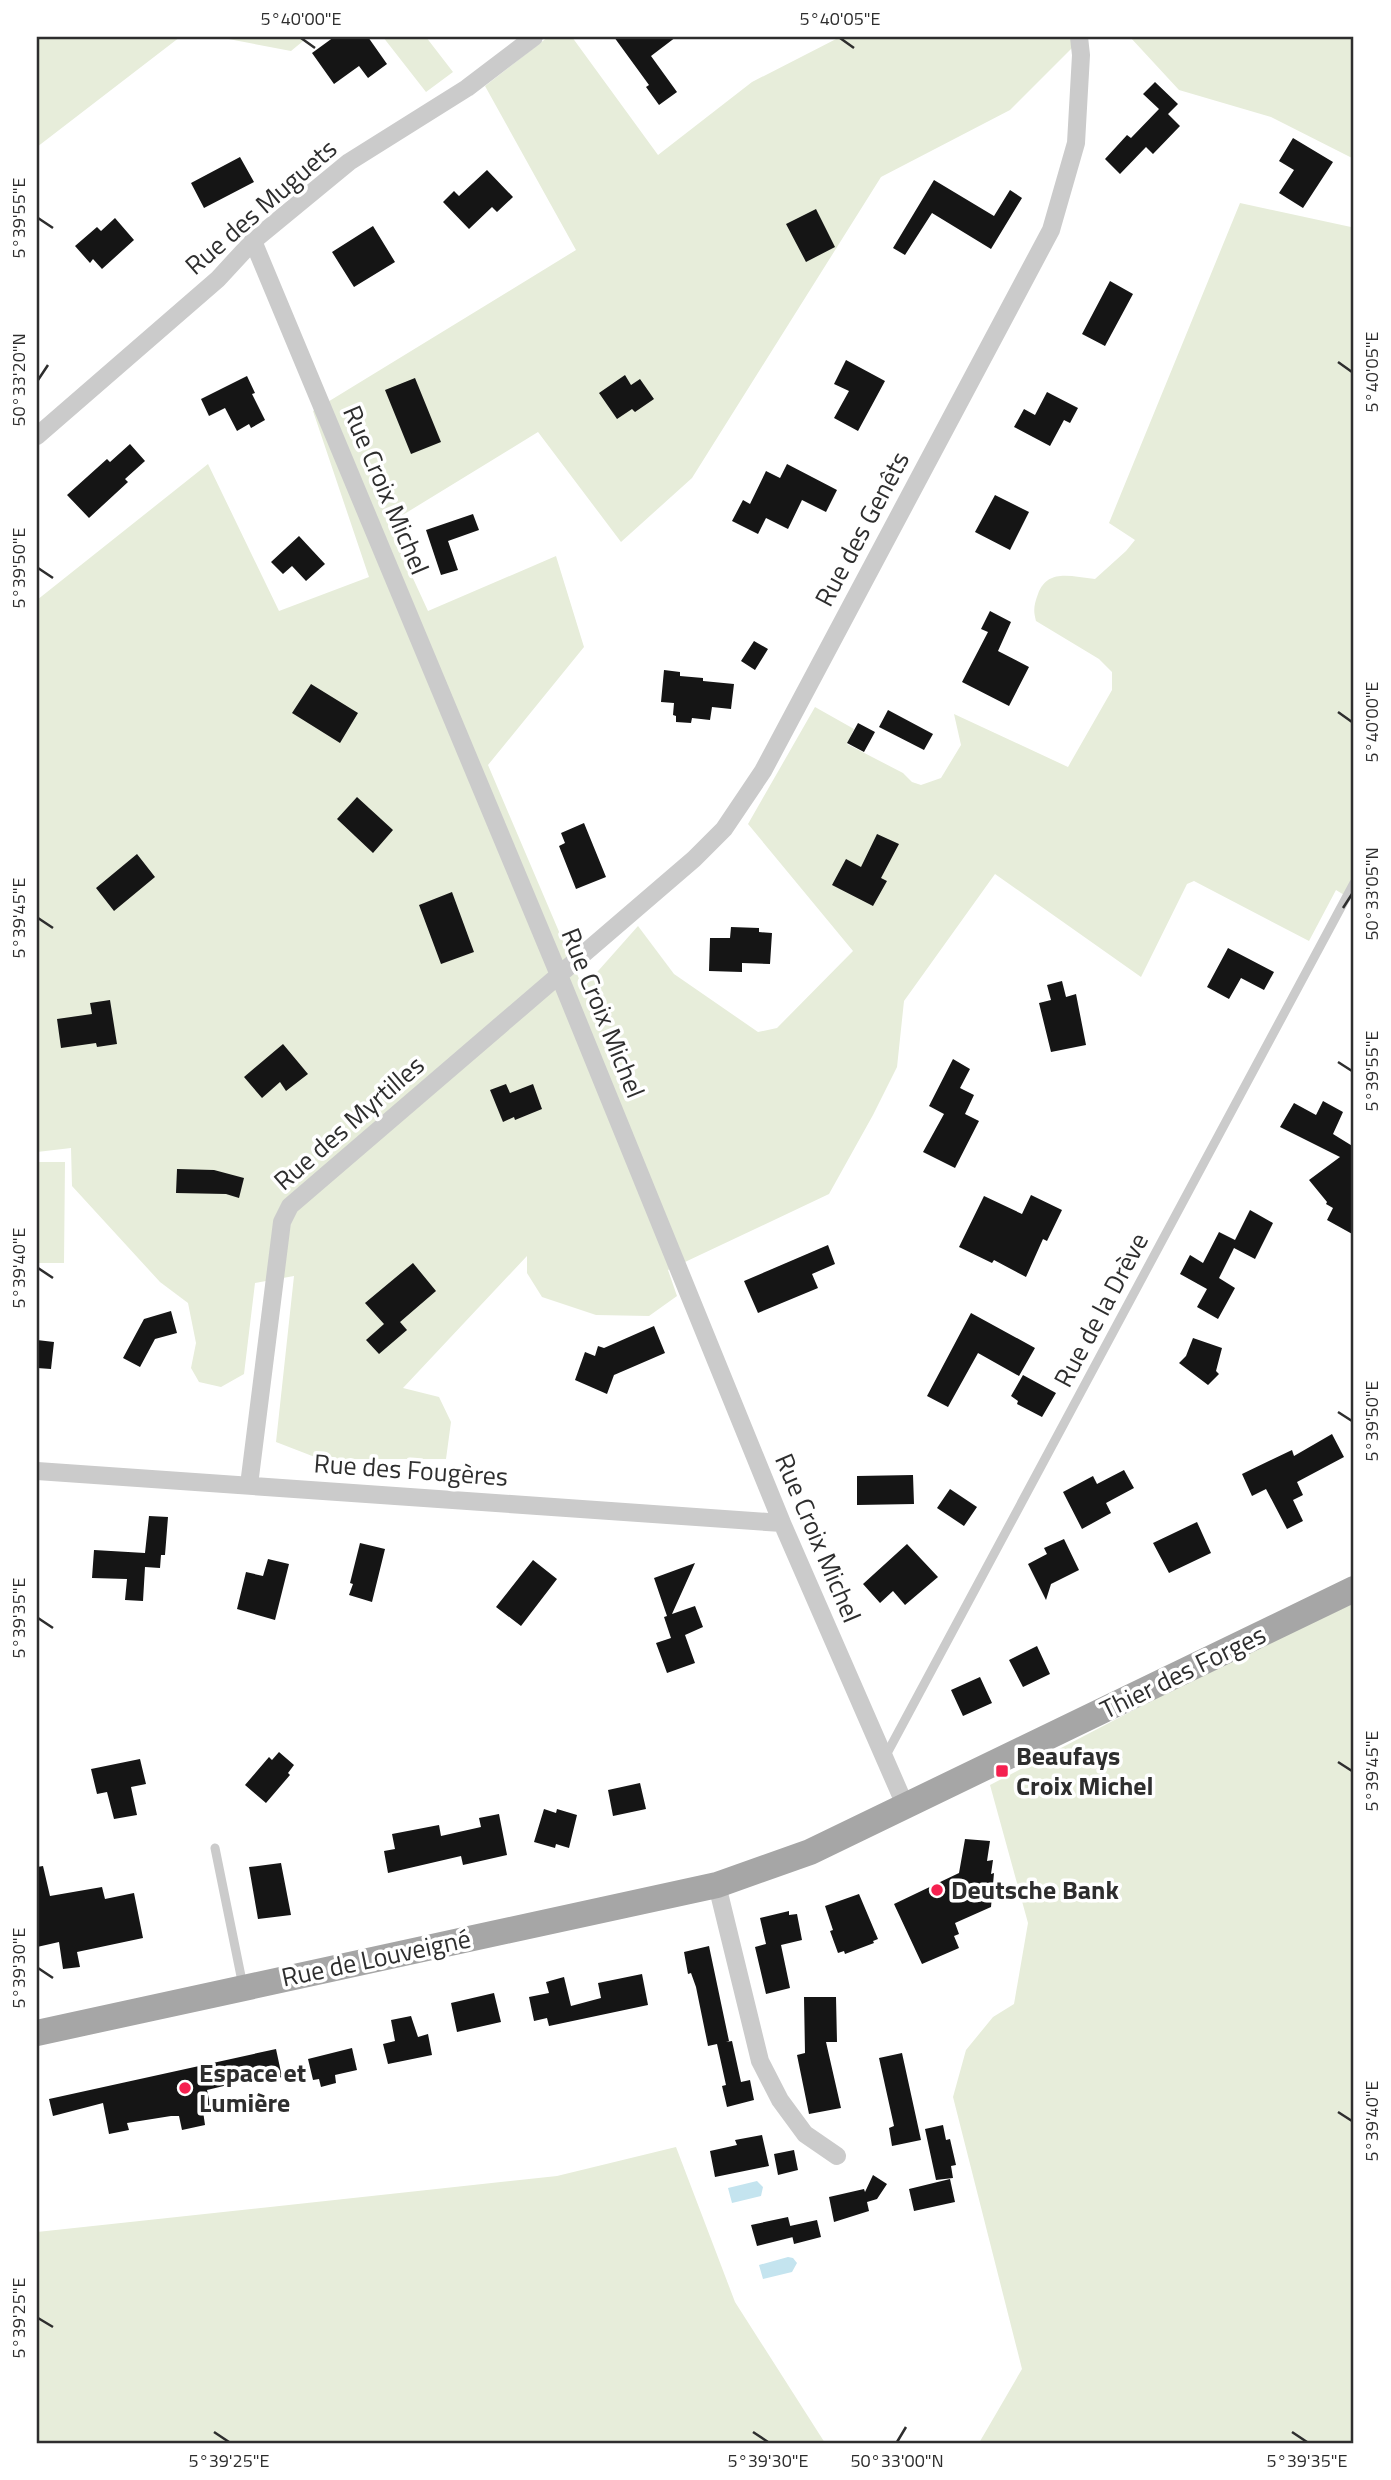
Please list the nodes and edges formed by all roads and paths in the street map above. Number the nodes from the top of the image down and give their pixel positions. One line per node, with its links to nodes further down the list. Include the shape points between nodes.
1 (534, 37): 3 (street, Rue des Muguets, via 467,88 349,162)
2 (1079, 37): 6 (street, Rue des Genêts, via 1076,143 1051,230 763,771 724,830)
3 (253, 242): 4 (street, Rue des Muguets, via 218,279); 6 (street, Rue Croix Michel)
4 (37, 436)
5 (1354, 883): 11 (lane, Rue de la Drève)
6 (559, 975): 8 (street, Rue des Myrtilles, via 290,1206 282,1222); 9 (street, Rue Croix Michel)
7 (37, 1471): 8 (street, Rue des Fougères)
8 (249, 1485): 9 (street, Rue des Fougères)
9 (782, 1522): 11 (street, Rue Croix Michel)
10 (1354, 1589): 12 (main road, Thier des Forges)
11 (884, 1758): 12 (street, Rue Croix Michel)
12 (905, 1805): 14 (main road, Rue de Louveigné, via 810,1852)
13 (215, 1847): 15 (lane)
14 (717, 1885): 15 (main road, Rue de Louveigné); 17 (street, via 760,2061 805,2134)
15 (243, 1986): 16 (main road, Rue de Louveigné)
16 (37, 2033)
17 (837, 2156)

